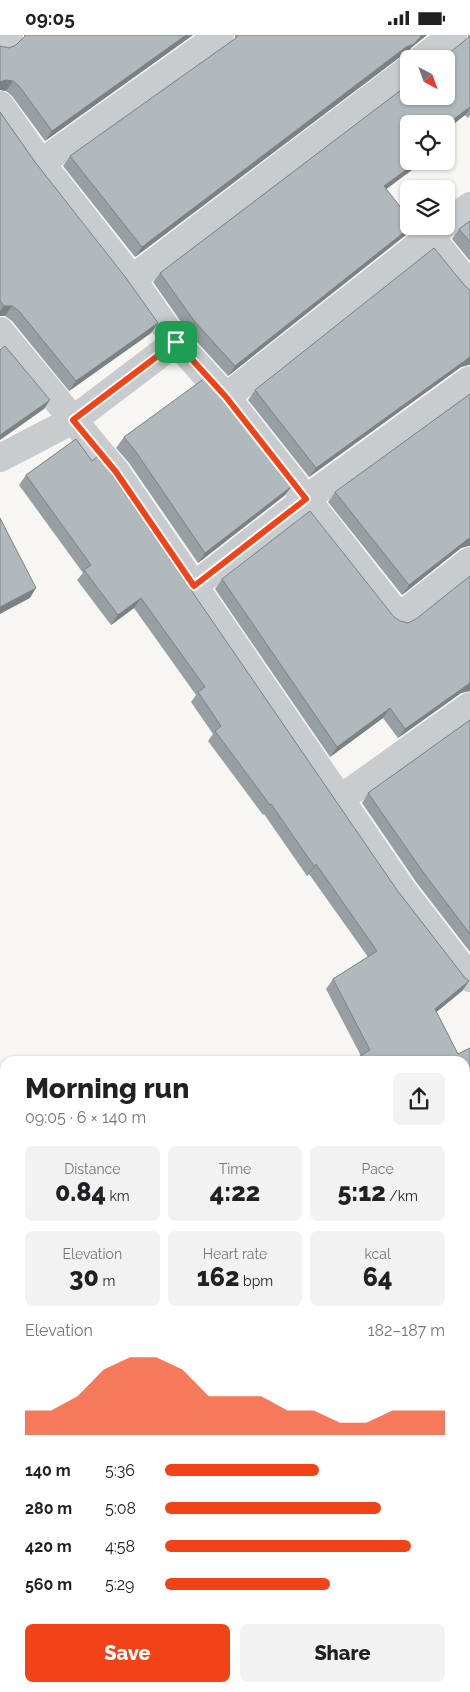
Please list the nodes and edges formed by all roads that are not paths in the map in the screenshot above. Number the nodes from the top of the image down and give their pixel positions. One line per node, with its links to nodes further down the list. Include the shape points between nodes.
1 (10, 35): 4 (street)
2 (220, 35): 8 (street)
3 (453, 35): 5 (street)
4 (0, 42)
5 (434, 50)
6 (400, 76): 13 (street)
7 (0, 105): 8 (street)
8 (41, 163): 13 (street)
9 (470, 206): 10 (street)
10 (455, 218)
11 (432, 235): 18 (street)
12 (443, 235): 14 (street)
13 (132, 279): 16 (street)
14 (470, 286)
15 (0, 331): 19 (street)
16 (176, 342): 18 (street); 19 (street)
17 (470, 380): 21 (street)
18 (226, 397): 21 (street)
19 (73, 420): 20 (street); 23 (street, via 116,472)
20 (0, 458)
21 (306, 499): 22 (street, via 399,617); 23 (street)
22 (470, 561)
23 (194, 586): 25 (street)
24 (470, 706): 25 (street)
25 (340, 799): 26 (street, via 403,891)
26 (470, 979)

